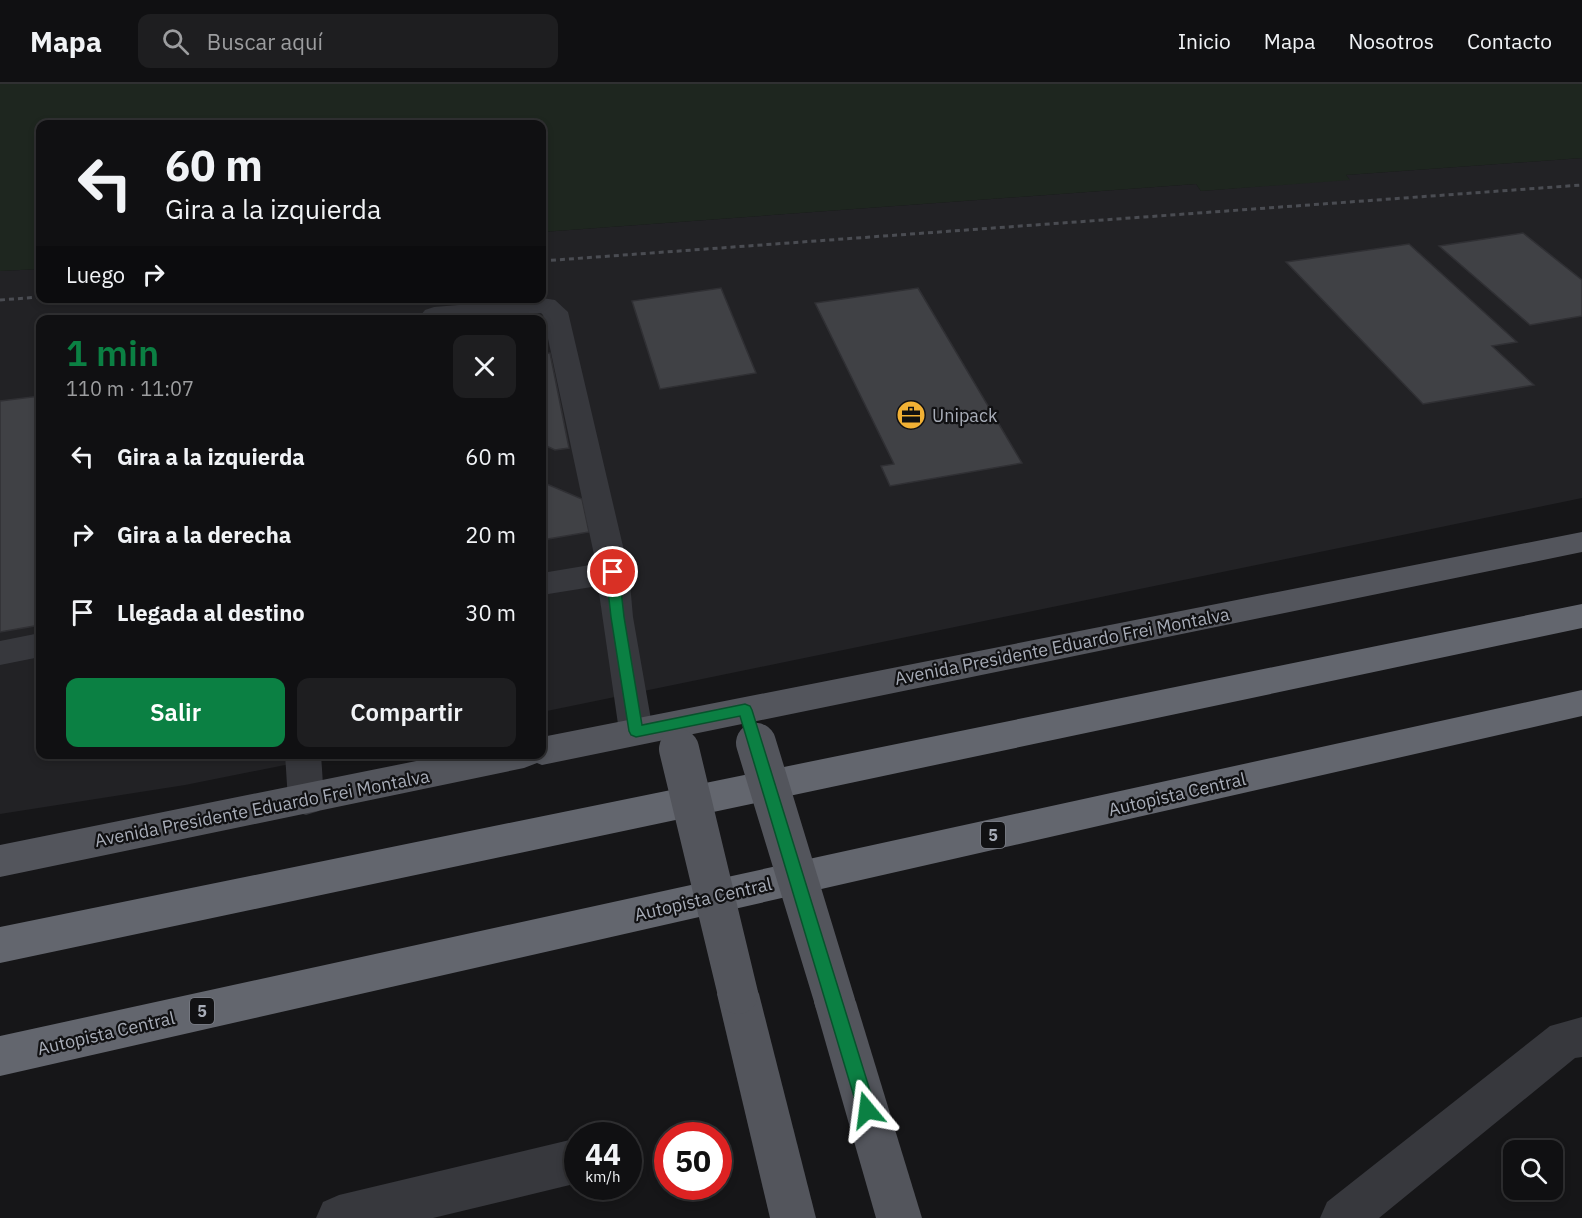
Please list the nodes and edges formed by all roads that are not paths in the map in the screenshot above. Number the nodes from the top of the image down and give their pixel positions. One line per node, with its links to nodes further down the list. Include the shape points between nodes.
1 (434, 315): 3 (street, via 546,305 555,312)
2 (1582, 542): 9 (main road, Avenida Presidente Eduardo Frei Montalva)
3 (613, 572): 4 (street); 10 (street)
4 (546, 583)
5 (1582, 616): 17 (highway)
6 (36, 646): 7 (street)
7 (0, 653)
8 (1582, 703): 19 (highway, Autopista Central / 5)
9 (751, 726): 11 (main road, Avenida Presidente Eduardo Frei Montalva); 23 (main road, bridge)
10 (636, 731): 11 (main road, Avenida Presidente Eduardo Frei Montalva); 12 (main road, Avenida Presidente Eduardo Frei Montalva)
11 (676, 736): 22 (main road, bridge)
12 (546, 750)
13 (303, 759): 15 (street)
14 (500, 759): 15 (main road, Avenida Presidente Eduardo Frei Montalva)
15 (306, 800): 16 (main road, Avenida Presidente Eduardo Frei Montalva)
16 (0, 861)
17 (0, 945)
18 (1582, 1037): 24 (street, via 1565,1040)
19 (0, 1056)
20 (564, 1163): 21 (street)
21 (339, 1218)
22 (793, 1218)
23 (899, 1218)
24 (1343, 1218)

